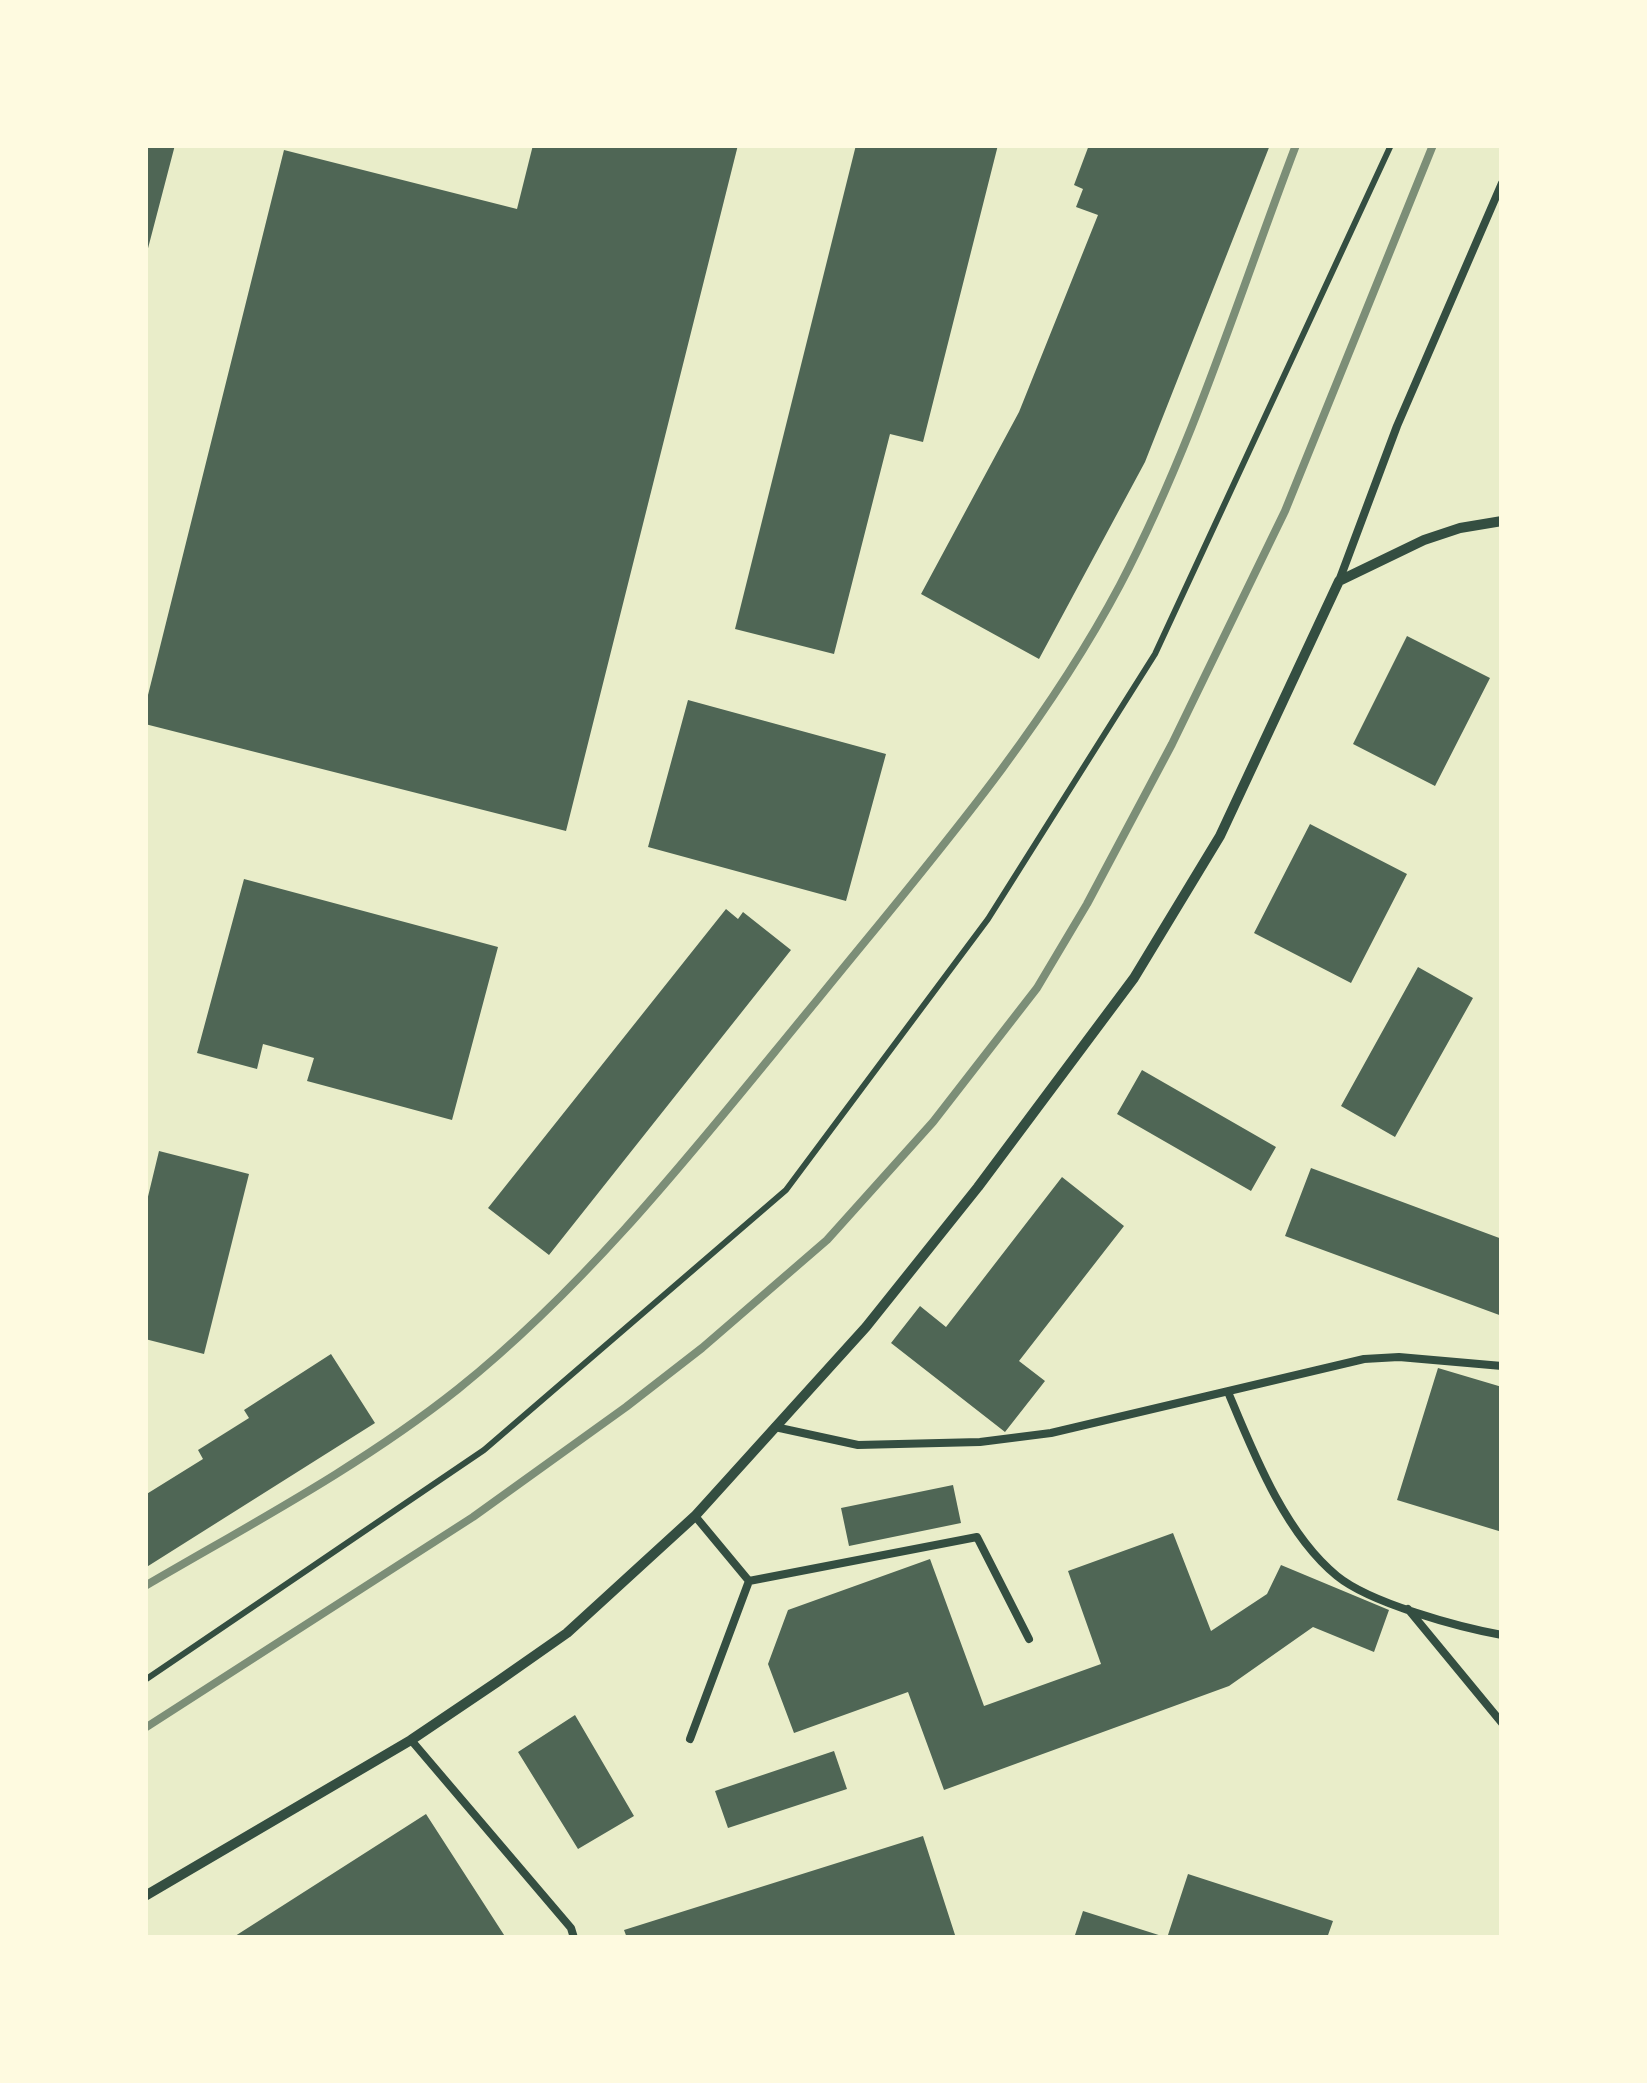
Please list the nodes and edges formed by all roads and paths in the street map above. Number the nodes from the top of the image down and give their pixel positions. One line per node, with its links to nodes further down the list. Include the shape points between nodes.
1 (1391, 145): 13 (path, via 1155,654 988,919 786,1190 484,1450)
2 (1502, 183): 4 (lane)
3 (1502, 521): 4 (street, via 1424,540)
4 (1338, 581): 7 (street, via 1220,836 1134,978 910,1273)
5 (1502, 1366): 6 (lane, via 1364,1359)
6 (1228, 1392): 7 (lane, via 1050,1433 980,1442 858,1445); 10 (lane, via 1275,1494 1326,1567)
7 (776, 1427): 8 (street)
8 (695, 1516): 9 (lane); 16 (street, via 567,1633)
9 (749, 1581): 12 (lane, via 977,1537); 15 (lane)
10 (1408, 1610): 11 (lane); 14 (lane)
11 (1502, 1635)
12 (1029, 1639)
13 (145, 1680)
14 (1502, 1724)
15 (690, 1739)
16 (411, 1740): 17 (street); 18 (lane)
17 (145, 1896)
18 (574, 1938)

